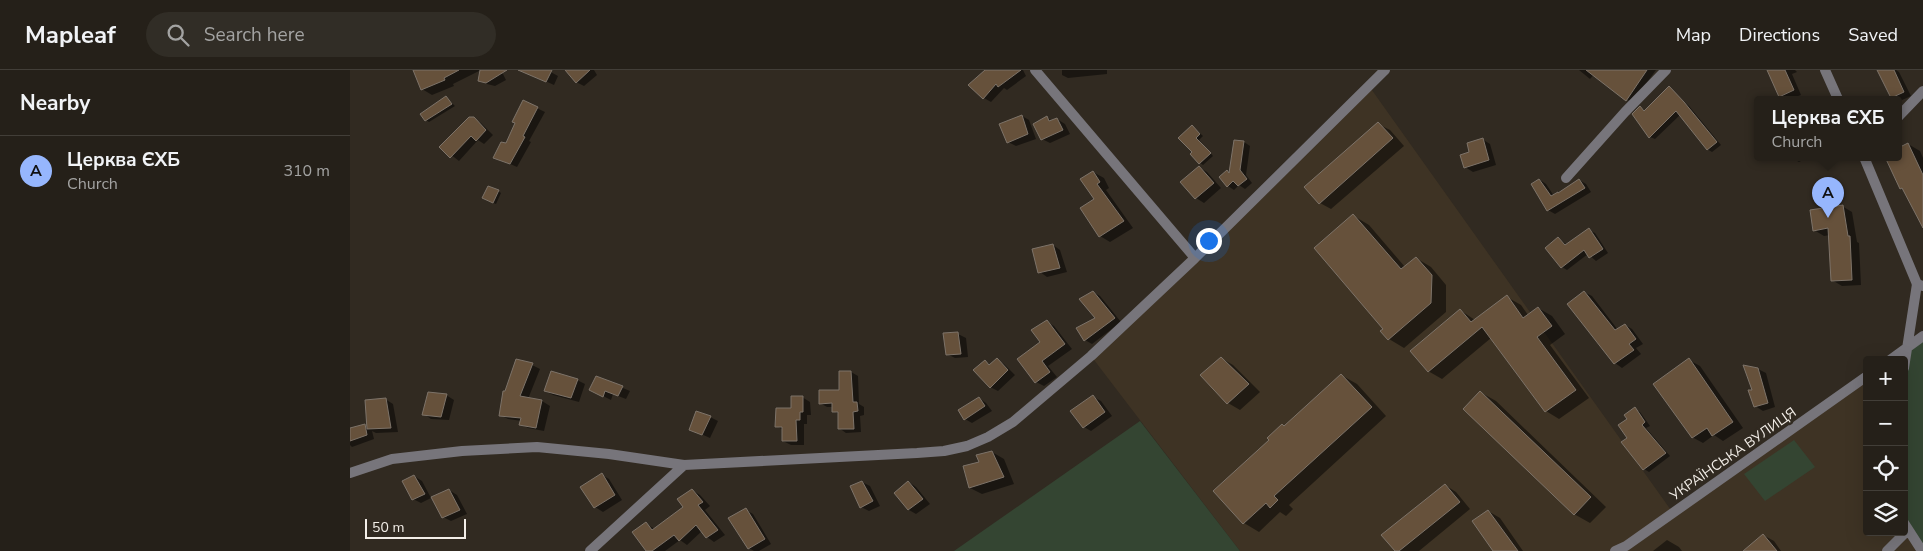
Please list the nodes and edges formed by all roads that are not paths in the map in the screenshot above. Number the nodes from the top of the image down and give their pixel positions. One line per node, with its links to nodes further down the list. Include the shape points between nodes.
1 (1035, 70): 10 (street)
2 (1385, 70): 10 (street)
3 (1666, 70): 9 (street)
4 (1825, 70): 6 (street)
5 (1923, 91): 7 (street)
6 (1837, 96)
7 (1902, 114)
8 (1866, 161): 11 (street)
9 (1566, 178)
10 (1195, 258): 17 (street, via 1091,356 1014,422 974,443 917,453)
11 (1920, 285): 13 (street)
12 (1923, 336): 13 (street)
13 (1909, 347): 14 (street); 15 (street)
14 (1896, 356)
15 (1907, 356)
16 (1863, 379): 22 (street, УКРАЇНСЬКА ВУЛИЦЯ)
17 (684, 465): 18 (street, via 537,447 392,459); 21 (street)
18 (350, 473)
19 (1908, 529): 24 (street)
20 (1898, 536): 23 (street)
21 (590, 551)
22 (1615, 551)
23 (1886, 551)
24 (1922, 551)

